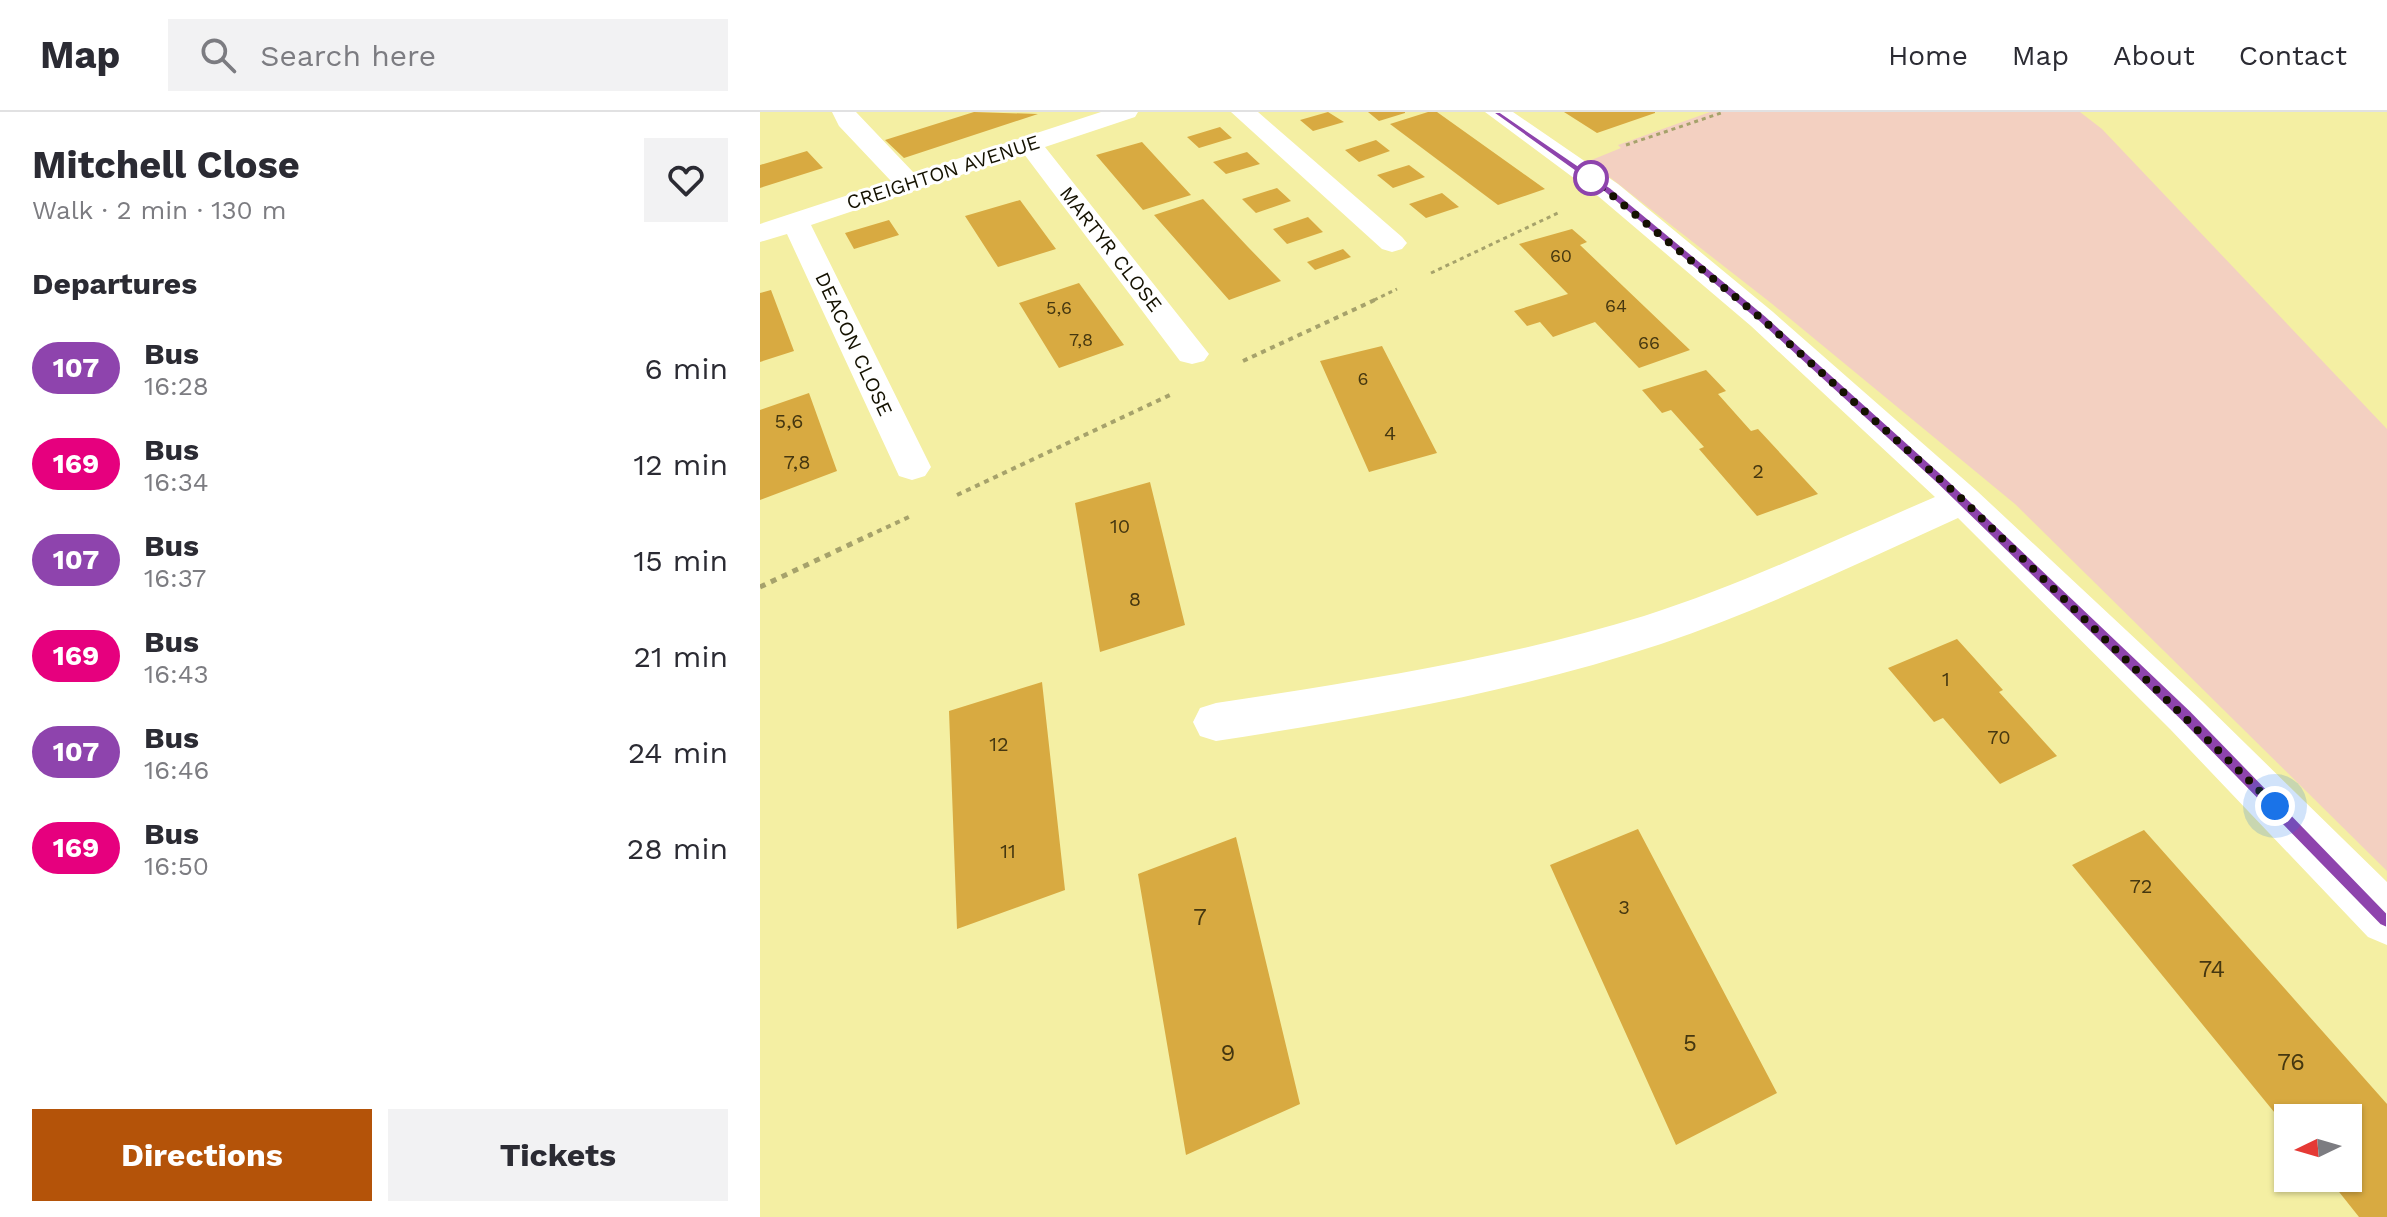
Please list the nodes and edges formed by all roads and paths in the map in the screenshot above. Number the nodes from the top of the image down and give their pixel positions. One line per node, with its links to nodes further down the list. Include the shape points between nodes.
1 (844, 112): 8 (street)
2 (1126, 112): 6 (street, CREIGHTON AVENUE)
3 (1243, 112): 11 (street)
4 (1497, 112): 7 (street)
5 (1724, 112): 7 (path)
6 (1029, 144): 8 (street, CREIGHTON AVENUE); 12 (street, MARTYR CLOSE)
7 (1571, 164): 14 (street, via 1762,319)
8 (909, 184): 9 (street, CREIGHTON AVENUE)
9 (795, 221): 10 (street, CREIGHTON AVENUE); 13 (street, DEACON CLOSE)
10 (760, 233)
11 (1392, 243)
12 (1192, 354)
13 (912, 467)
14 (1963, 500): 15 (street, via 1650,630 1490,675); 16 (street)
15 (1216, 722)
16 (2387, 919)

